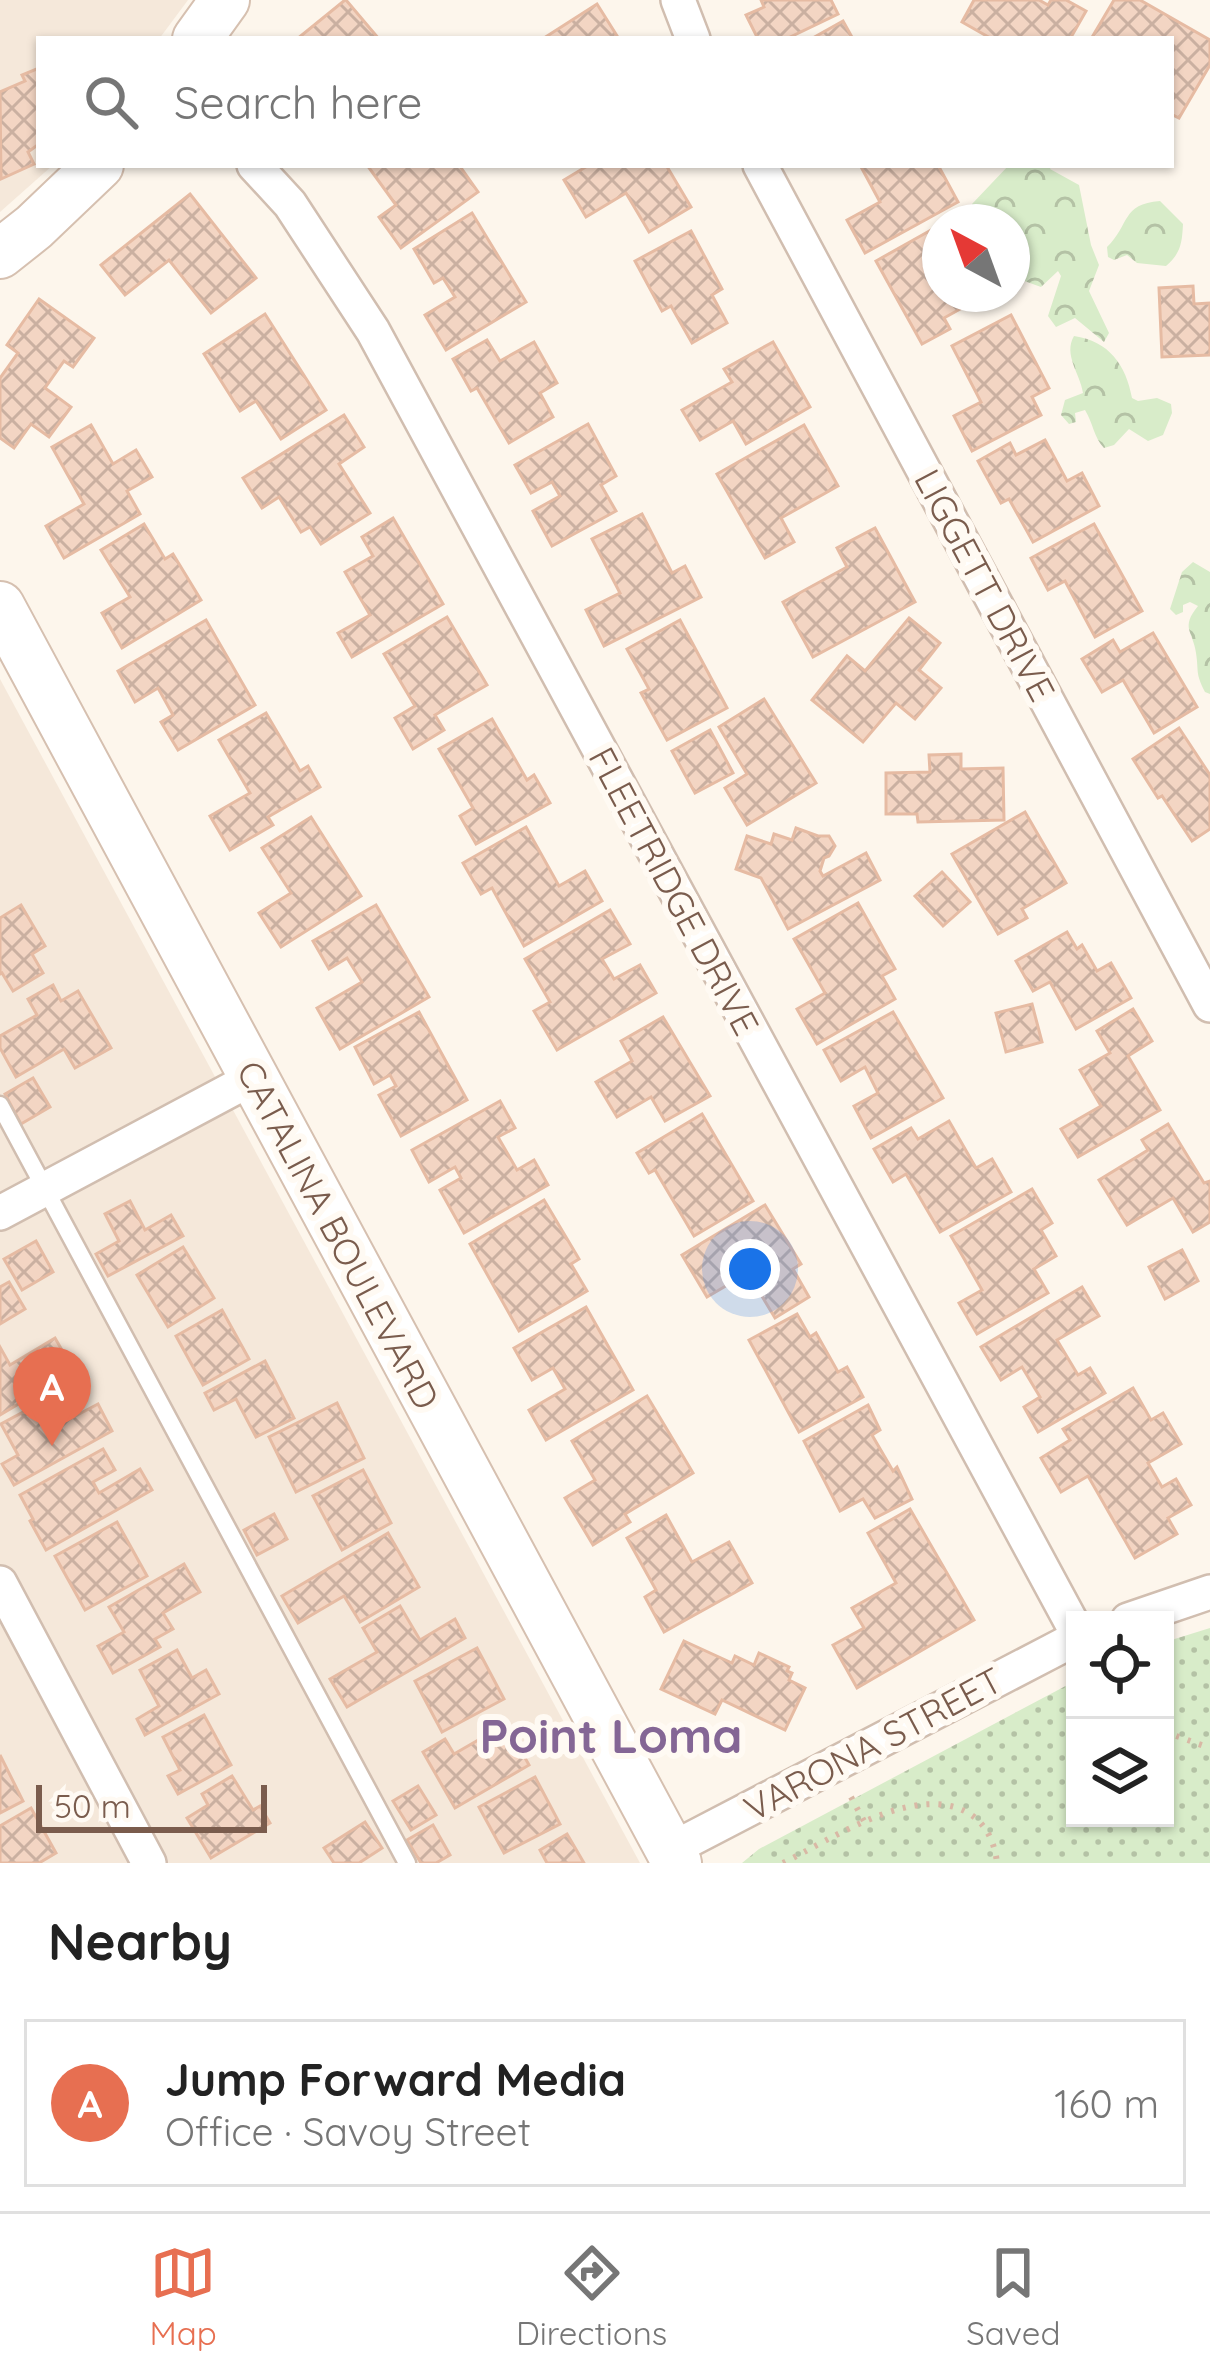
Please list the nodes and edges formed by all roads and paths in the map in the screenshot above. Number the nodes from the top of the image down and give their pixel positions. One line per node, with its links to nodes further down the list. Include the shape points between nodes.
1 (225, 0): 3 (main road)
2 (678, 0): 4 (street)
3 (199, 36)
4 (692, 36)
5 (96, 168): 8 (main road)
6 (257, 168): 18 (street, FLEETRIDGE DRIVE, via 290,204 373,332)
7 (762, 168): 10 (street, LIGGETT DRIVE)
8 (0, 254)
9 (0, 606): 11 (main road, CATALINA BOULEVARD)
10 (1210, 1004)
11 (253, 1078): 13 (street); 24 (main road, CATALINA BOULEVARD)
12 (0, 1105): 13 (lane)
13 (46, 1188): 14 (street); 26 (lane)
14 (0, 1213)
15 (0, 1583): 25 (street)
16 (1210, 1592): 17 (street)
17 (1154, 1611)
18 (1066, 1612)
19 (1066, 1644): 24 (street, VARONA STREET)
20 (1174, 1735): 21 (path)
21 (1210, 1748)
22 (851, 1797): 23 (path)
23 (865, 1823): 27 (path); 28 (path, via 918,1804 956,1807 985,1828)
24 (674, 1856)
25 (149, 1863)
26 (407, 1863)
27 (783, 1863)
28 (997, 1863)

